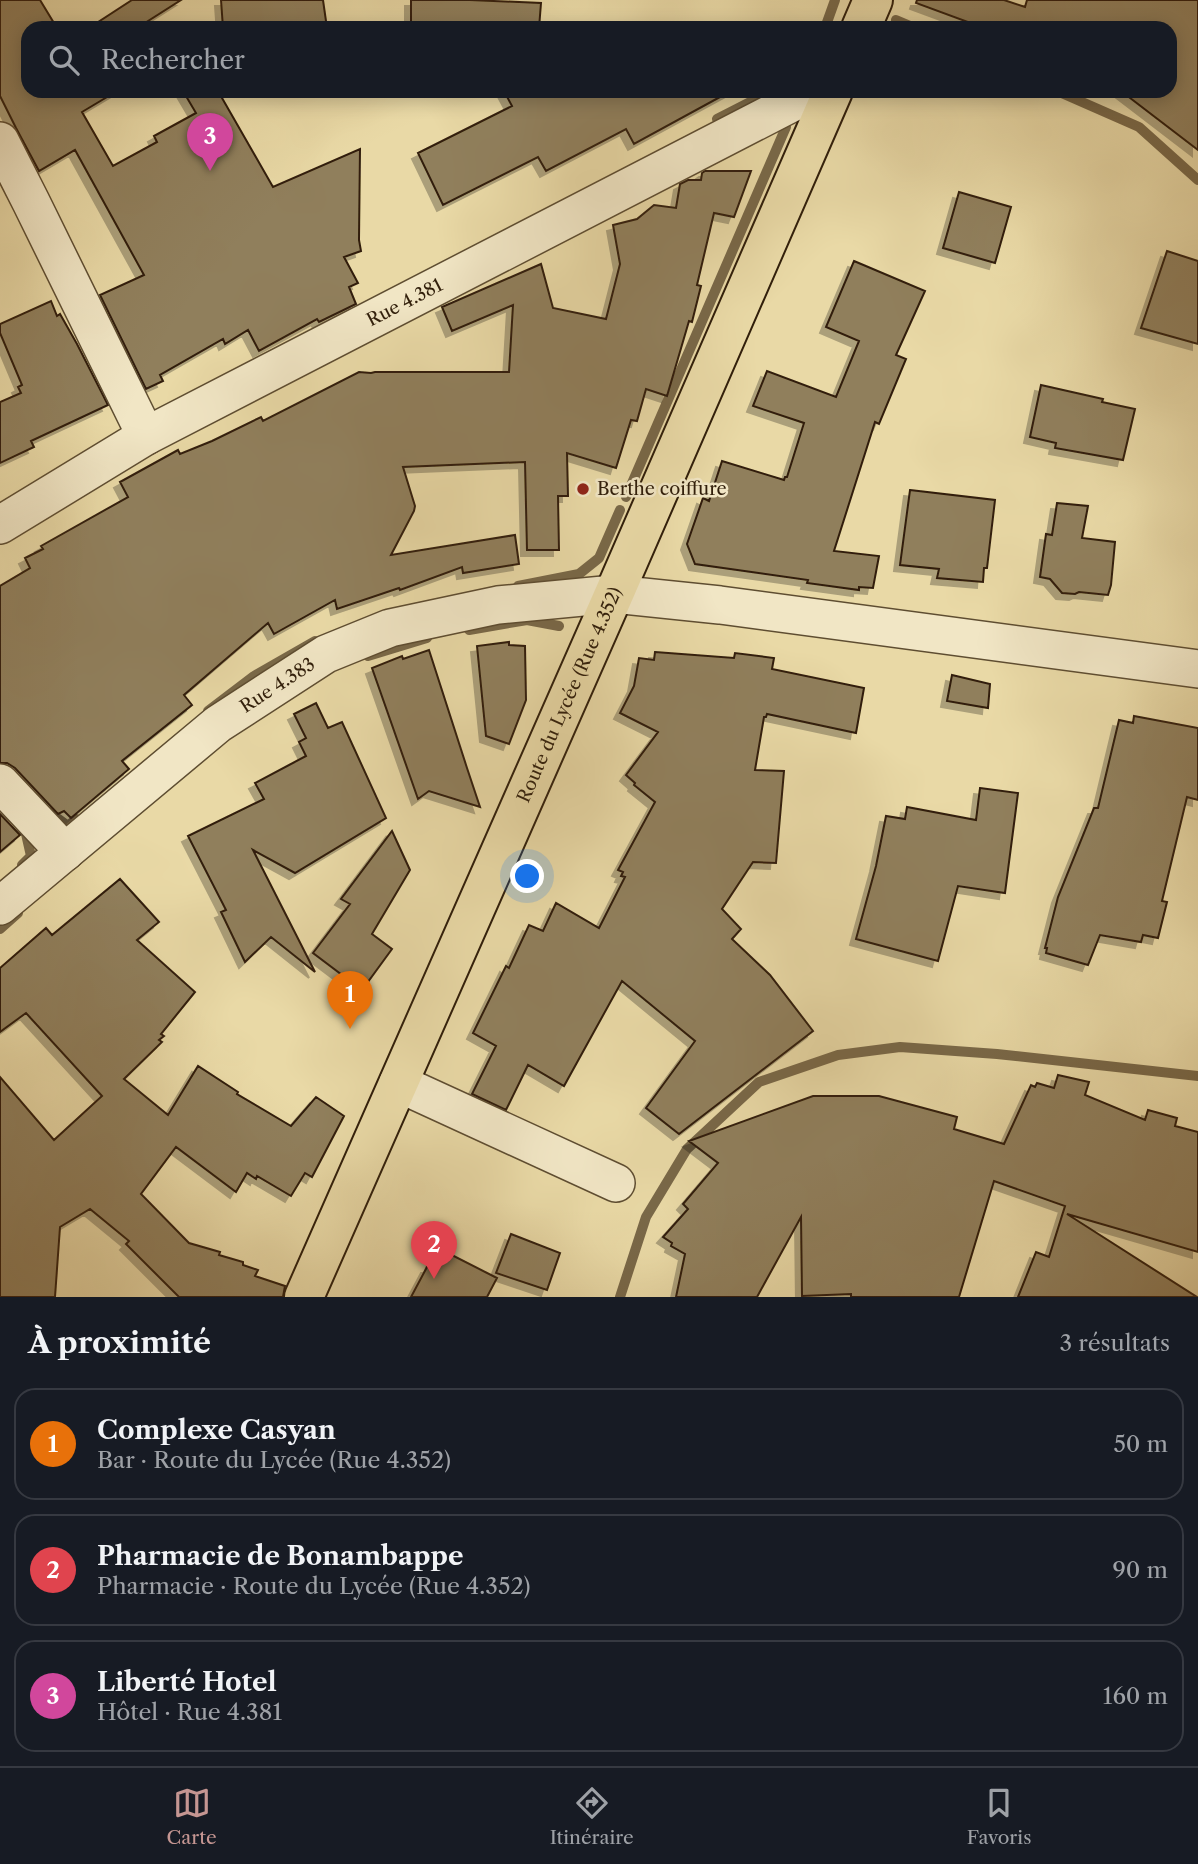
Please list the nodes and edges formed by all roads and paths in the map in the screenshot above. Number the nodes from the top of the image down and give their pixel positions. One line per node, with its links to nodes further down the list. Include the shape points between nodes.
1 (873, 0): 2 (main road)
2 (863, 21)
3 (802, 98): 6 (street, Rue 4.381)
4 (830, 98): 8 (main road, Route du Lycée (Rue 4.352))
5 (0, 141): 6 (street)
6 (146, 436): 7 (street, Rue 4.381)
7 (0, 525)
8 (614, 594): 9 (street, Rue 4.383); 11 (street, Rue 4.383, via 498,605 390,628 326,654 218,724); 13 (main road, Route du Lycée (Rue 4.352))
9 (1198, 669)
10 (0, 783): 11 (street)
11 (65, 852): 12 (street, Rue 4.383)
12 (0, 906)
13 (398, 1083): 14 (street); 15 (main road, Route du Lycée (Rue 4.352))
14 (616, 1184)
15 (304, 1297)

